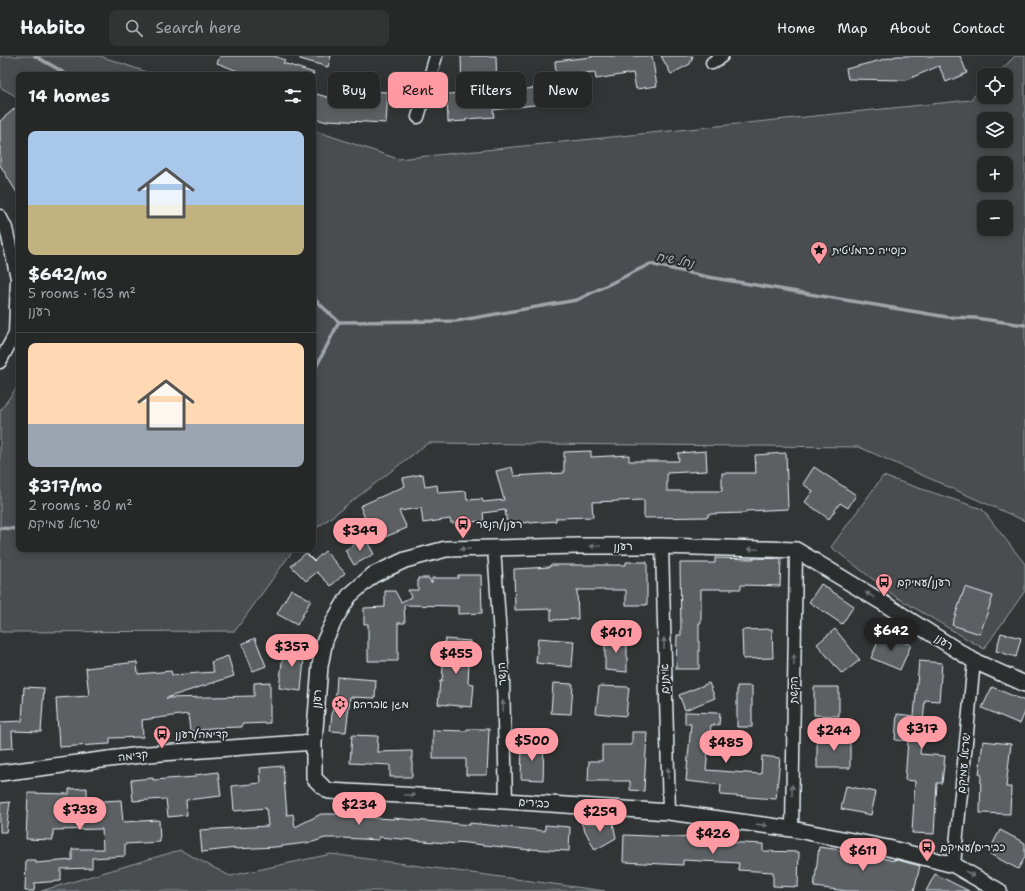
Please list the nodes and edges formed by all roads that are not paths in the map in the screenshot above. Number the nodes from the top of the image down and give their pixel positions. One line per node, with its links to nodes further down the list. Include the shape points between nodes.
1 (436, 56): 2 (street)
2 (418, 118)
3 (0, 216): 4 (street, via 6,228)
4 (16, 273)
5 (16, 306): 6 (street, via 15,334)
6 (0, 362)
7 (662, 546): 8 (street, רענן, one-way to 8); 9 (street, רענן, one-way to 7); 15 (street, איתנים, one-way to 7)
8 (494, 548): 12 (street, רענן, one-way to 12, via 446,549 405,560 373,575 349,596 325,640 320,666); 14 (street, הנשר, one-way to 8, via 503,680)
9 (796, 550): 10 (street, רענן, one-way to 9); 16 (street, הקשת, one-way to 9)
10 (974, 661): 11 (street, רענן); 17 (street, ישראל עמיקם)
11 (1025, 684)
12 (314, 742): 13 (street, קדימה, via 148,754); 14 (street, כבירים, one-way to 14, via 314,778 329,791)
13 (0, 773)
14 (506, 800): 15 (street, כבירים)
15 (669, 812): 16 (street, כבירים, one-way to 16)
16 (792, 829): 17 (street, כבירים, via 888,848)
17 (954, 865): 18 (street, כבירים, one-way to 18)
18 (1000, 891)

